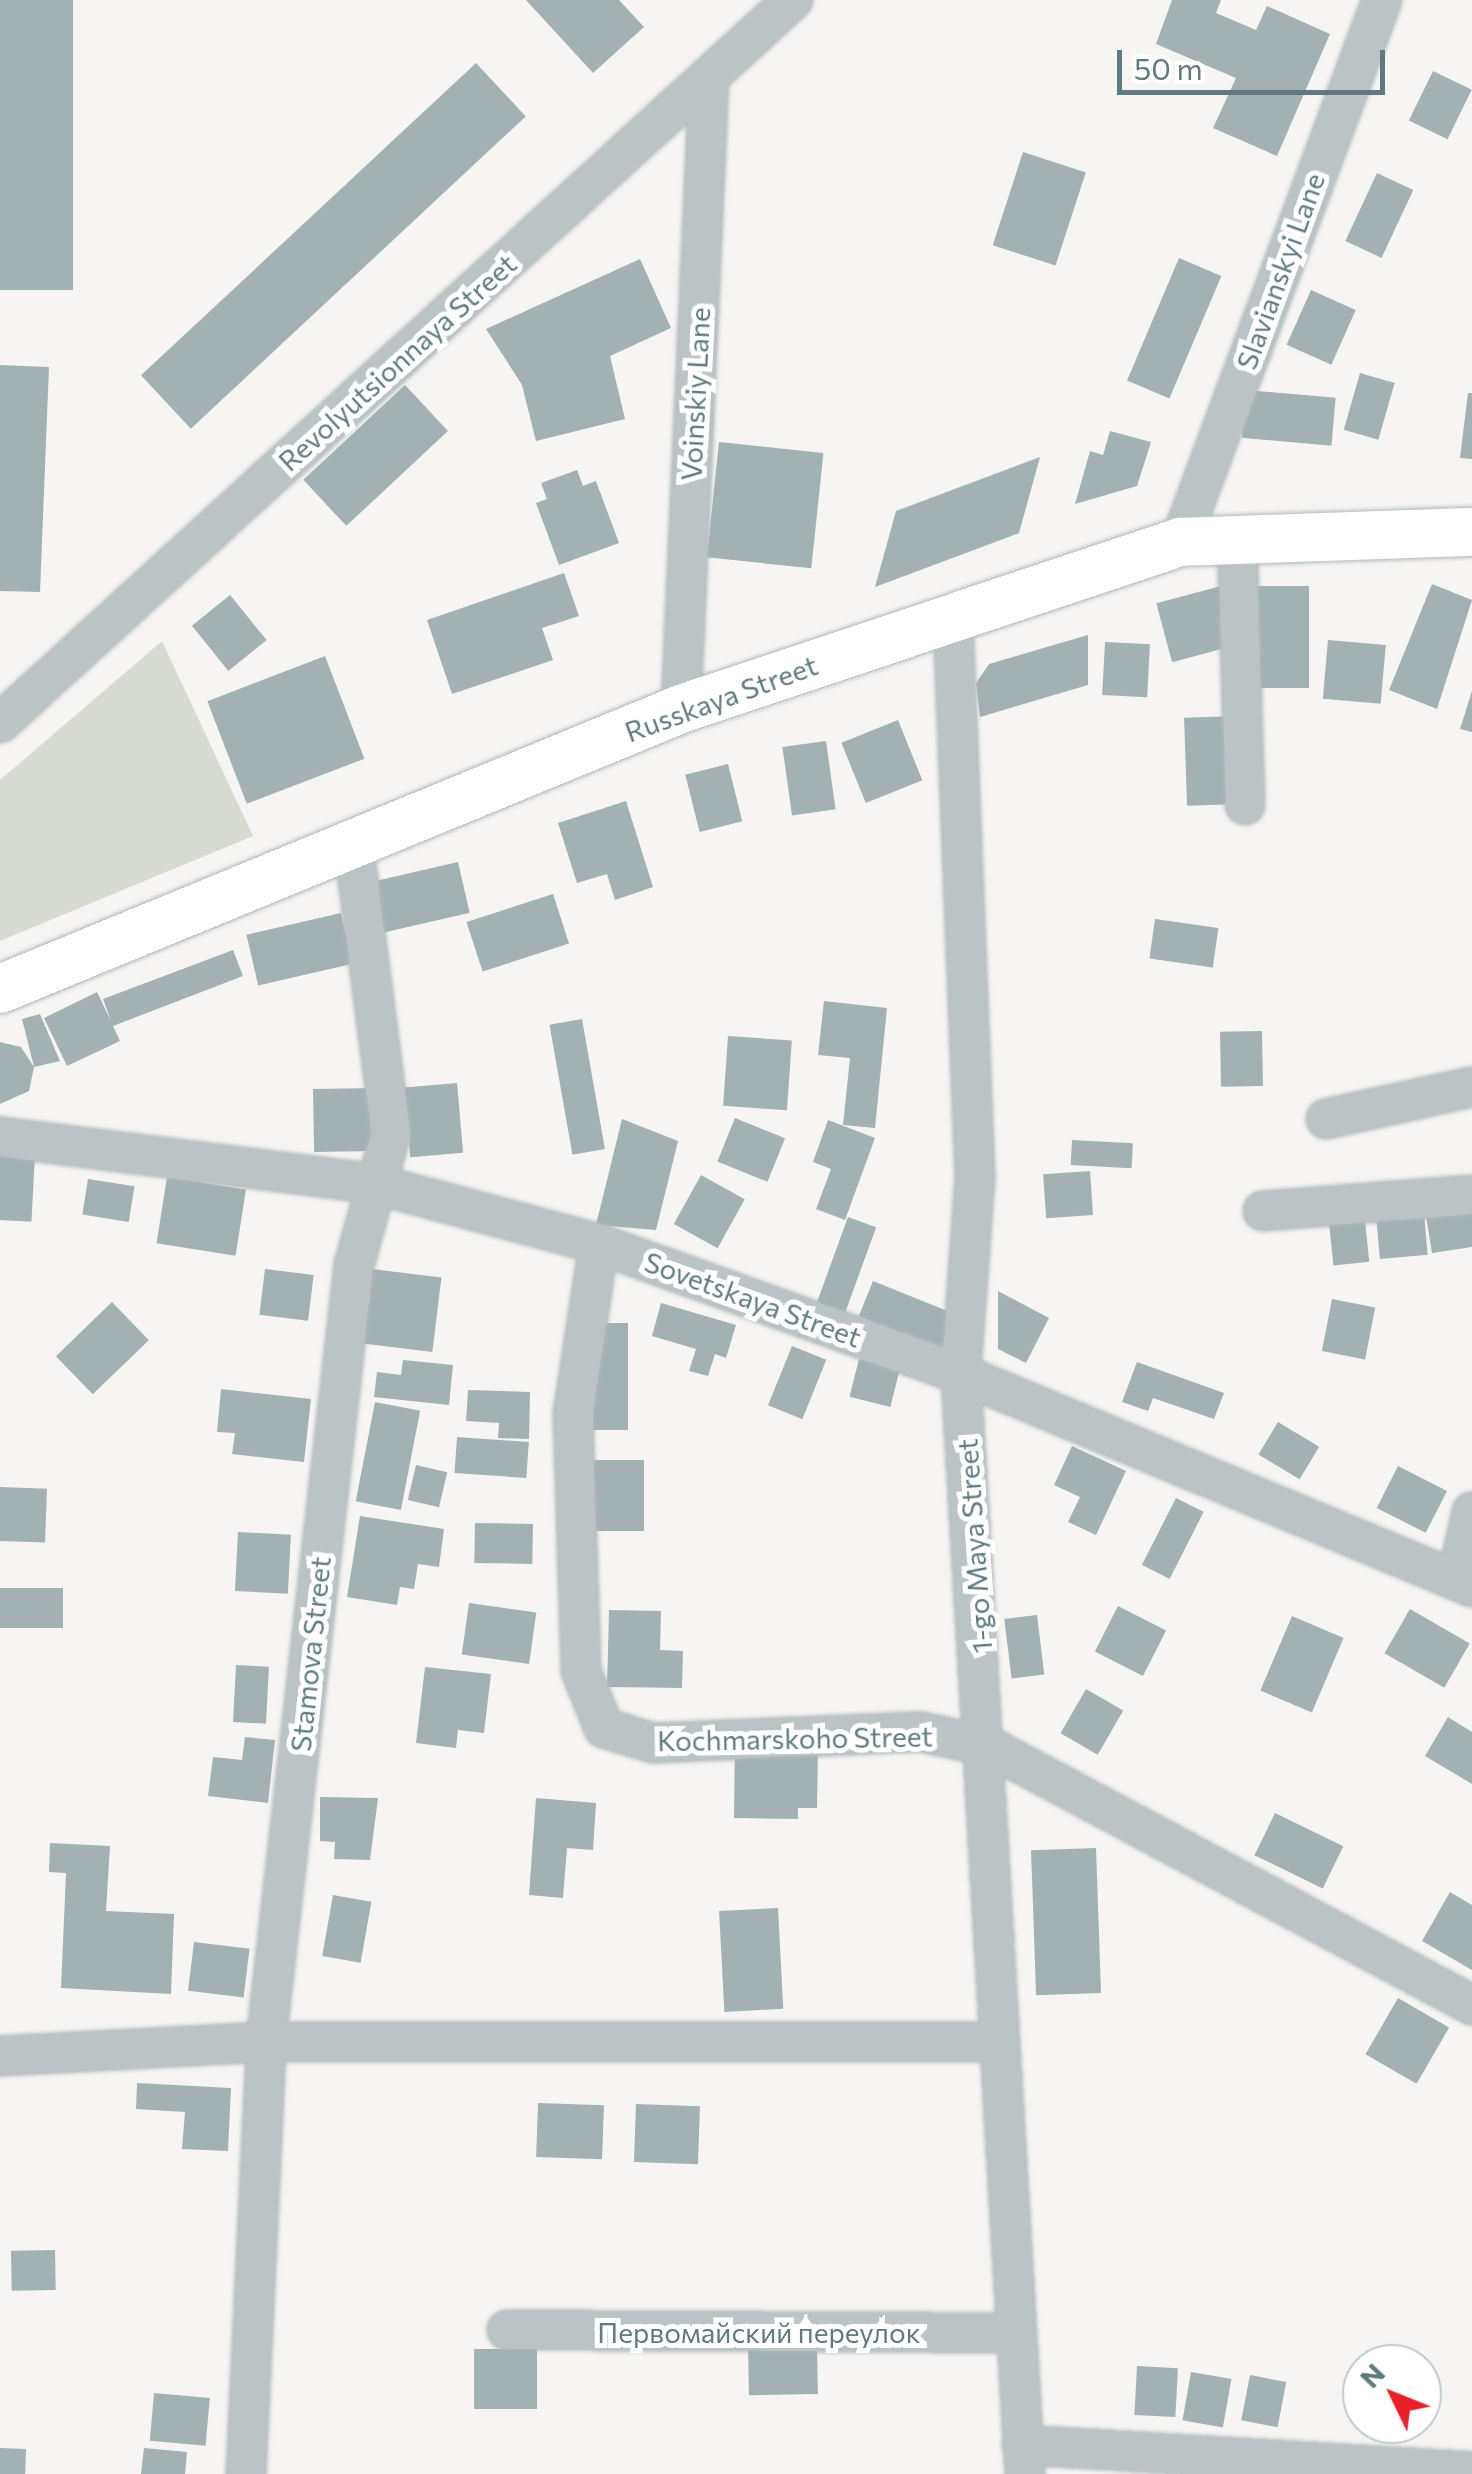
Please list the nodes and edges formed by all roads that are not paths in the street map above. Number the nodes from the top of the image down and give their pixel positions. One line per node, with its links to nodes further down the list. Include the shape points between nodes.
1 (793, 0): 3 (street, Revolyutsionnaya Street)
2 (1382, 0): 6 (street, Slavianskyi Lane)
3 (709, 79): 8 (street, Voinskiy Lane); 9 (street, Revolyutsionnaya Street)
4 (1472, 532): 5 (main road, Russkaya Street)
5 (1237, 535): 6 (main road, Russkaya Street); 10 (street)
6 (1180, 542): 7 (main road, Russkaya Street)
7 (953, 618): 8 (main road, Russkaya Street); 20 (street, 1-go Maya Street, via 975,1176)
8 (682, 709): 11 (main road, Russkaya Street)
9 (0, 723)
10 (1245, 805)
11 (353, 841): 12 (main road, Russkaya Street); 16 (street, Stamova Street, via 391,1133)
12 (0, 990)
13 (1472, 1087): 14 (street)
14 (1326, 1118)
15 (0, 1137): 16 (street, Sovetskaya Street)
16 (375, 1184): 19 (street, Sovetskaya Street); 25 (street, Stamova Street, via 354,1265)
17 (1472, 1195): 18 (street)
18 (1263, 1211)
19 (598, 1244): 20 (street, Sovetskaya Street); 23 (street, Kochmarskoho Street, via 573,1414 581,1671 604,1728 653,1743 921,1732)
20 (961, 1374): 22 (street, Sovetskaya Street); 23 (street, 1-go Maya Street)
21 (1472, 1512): 22 (street)
22 (1464, 1583)
23 (988, 1746): 24 (street, Kochmarskoho Street); 26 (street, 1-go Maya Street)
24 (1472, 2006)
25 (266, 2042): 26 (street); 27 (street); 32 (street, Stamova Street)
26 (994, 2042): 29 (street, 1-go Maya Street)
27 (0, 2056)
28 (506, 2330): 29 (street, Первомайский переулок)
29 (1011, 2334): 30 (street, 1-go Maya Street)
30 (1024, 2459): 31 (street)
31 (1472, 2472)
32 (246, 2474)

